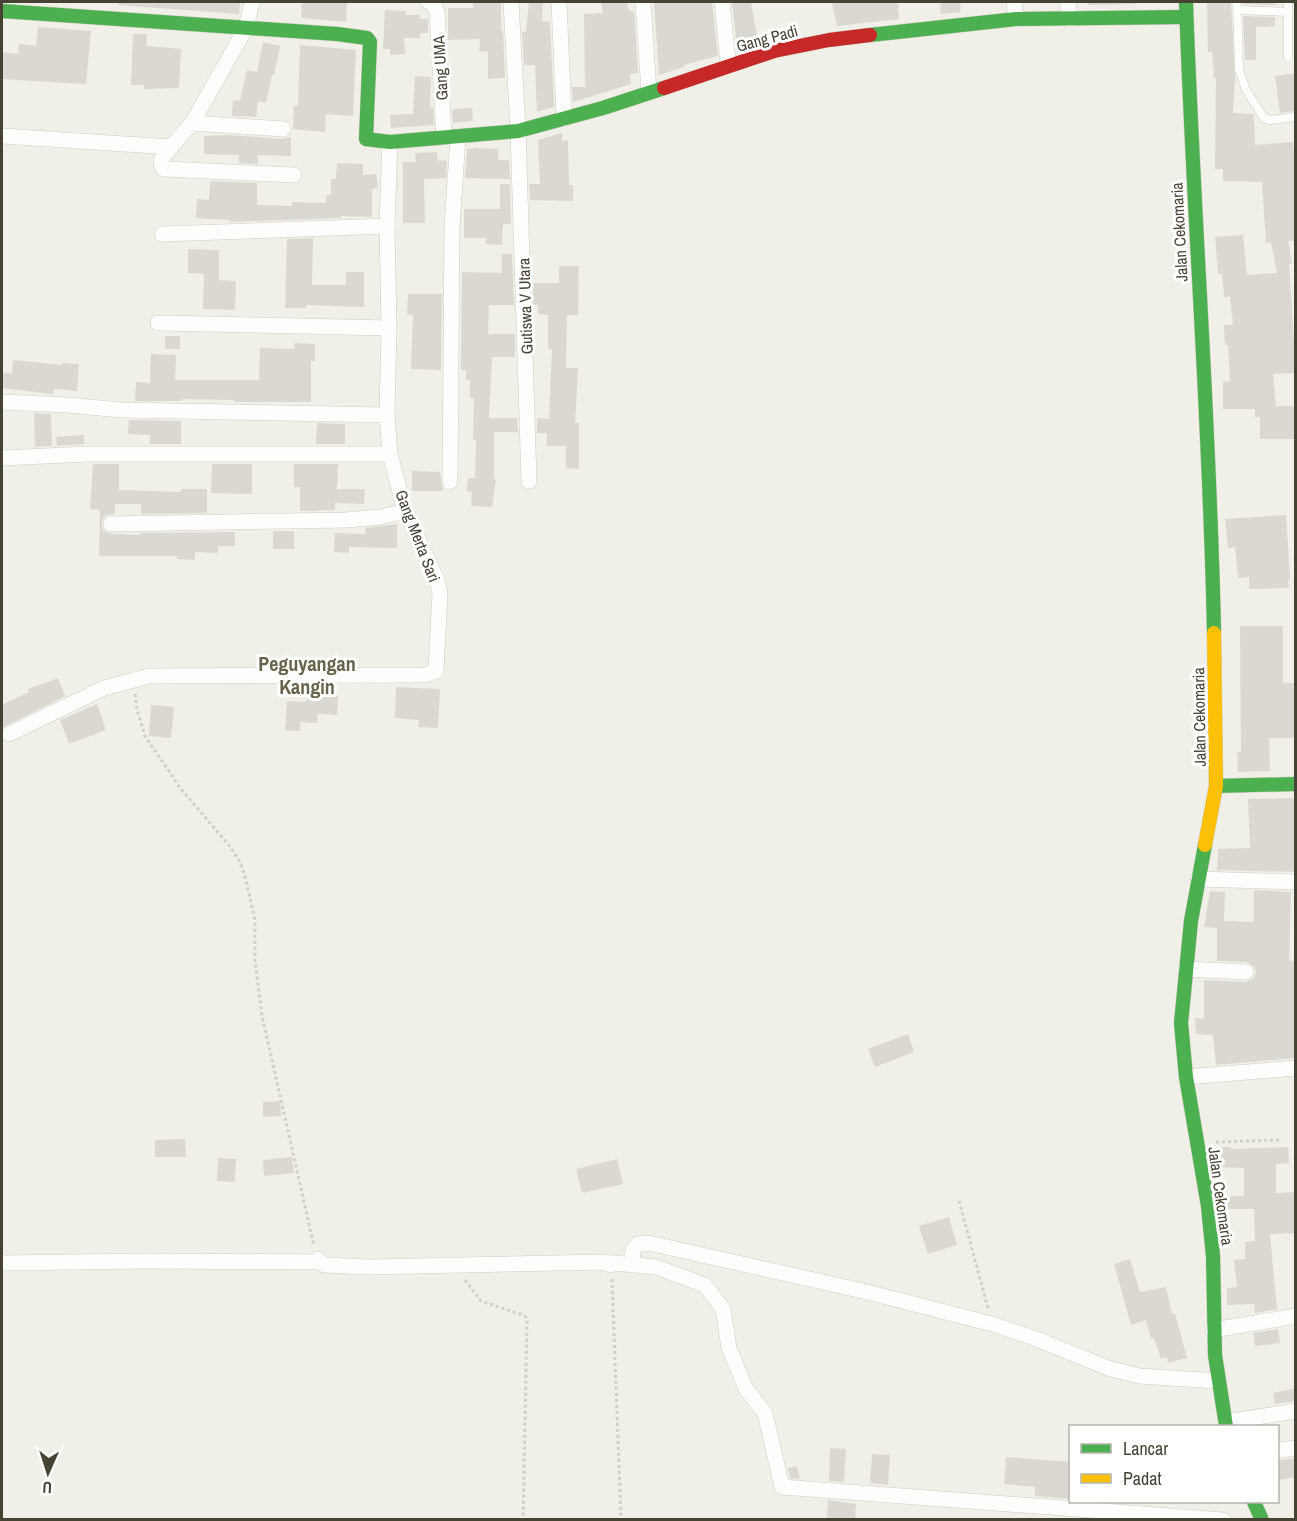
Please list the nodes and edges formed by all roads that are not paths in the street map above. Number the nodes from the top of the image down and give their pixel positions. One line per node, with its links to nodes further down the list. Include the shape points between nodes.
1 (252, 2): 17 (street)
2 (429, 2): 27 (street, Gang UMA, via 437,12)
3 (511, 2): 25 (street, Gutiswa V Utara)
4 (559, 2): 22 (street)
5 (644, 2): 20 (street)
6 (722, 2): 19 (street)
7 (1014, 2): 15 (street)
8 (1068, 2): 16 (street)
9 (1186, 2): 14 (street, Jalan Cekomaria)
10 (1288, 2): 13 (lane)
11 (1237, 6): 13 (lane); 21 (lane, via 1239,70 1246,90 1264,118)
12 (2, 11): 17 (street)
13 (1288, 12): 18 (lane)
14 (1185, 17): 16 (street, Gang Padi); 45 (street, Jalan Cekomaria, via 1212,533)
15 (1016, 19): 16 (street, Gang Padi); 20 (street, Gang Padi, via 829,40 774,51)
16 (1070, 20)
17 (246, 28): 23 (street); 28 (street, Gang Padi, via 367,38 370,42 366,139)
18 (1288, 58)
19 (728, 62)
20 (649, 92): 22 (street, Gang Padi)
21 (1296, 117)
22 (564, 119): 25 (street, Gang Padi)
23 (192, 123): 24 (street); 29 (street)
24 (283, 129)
25 (518, 131): 27 (street, Gang Padi); 39 (street, Gutiswa V Utara)
26 (2, 136): 29 (street)
27 (451, 137): 28 (street, Gang Padi); 40 (street, Gang UMA)
28 (390, 142): 31 (street, Gang Merta Sari)
29 (171, 147): 30 (street, via 161,160 164,169)
30 (294, 175)
31 (387, 226): 32 (street); 34 (street, Gang Merta Sari)
32 (162, 234)
33 (158, 323): 34 (street)
34 (389, 328): 36 (street, Gang Merta Sari)
35 (2, 402): 36 (street, via 121,410)
36 (387, 415): 37 (street, Gang Merta Sari)
37 (390, 454): 38 (street, via 88,454); 41 (street, Gang Merta Sari)
38 (2, 458)
39 (529, 481)
40 (450, 482)
41 (405, 511): 42 (street, via 346,520); 43 (street, Gang Merta Sari, via 440,593 436,671 425,675 149,676 104,688)
42 (111, 524)
43 (9, 734)
44 (1296, 784): 45 (street)
45 (1216, 786): 46 (street, Jalan Cekomaria)
46 (1198, 879): 47 (street); 48 (street, Jalan Cekomaria)
47 (1296, 882)
48 (1186, 969): 49 (street); 51 (street, Jalan Cekomaria, via 1181,1023)
49 (1246, 972)
50 (1296, 1068): 51 (street)
51 (1186, 1077): 55 (street, Jalan Cekomaria, via 1208,1206)
52 (2, 1263): 53 (street, via 319,1261 324,1265 369,1267)
53 (632, 1263): 56 (street, via 638,1244 649,1244 992,1324 1139,1377); 62 (street, via 656,1267 705,1285 723,1309 729,1348 746,1389 765,1413 782,1487)
54 (1296, 1316): 55 (street)
55 (1213, 1329): 56 (street, Jalan Cekomaria)
56 (1218, 1381): 58 (street, Jalan Cekomaria)
57 (1296, 1411): 58 (street)
58 (1226, 1424)
59 (1296, 1448): 60 (street)
60 (1279, 1450)
61 (1254, 1503): 63 (street)
62 (1224, 1520)
63 (1262, 1520)

